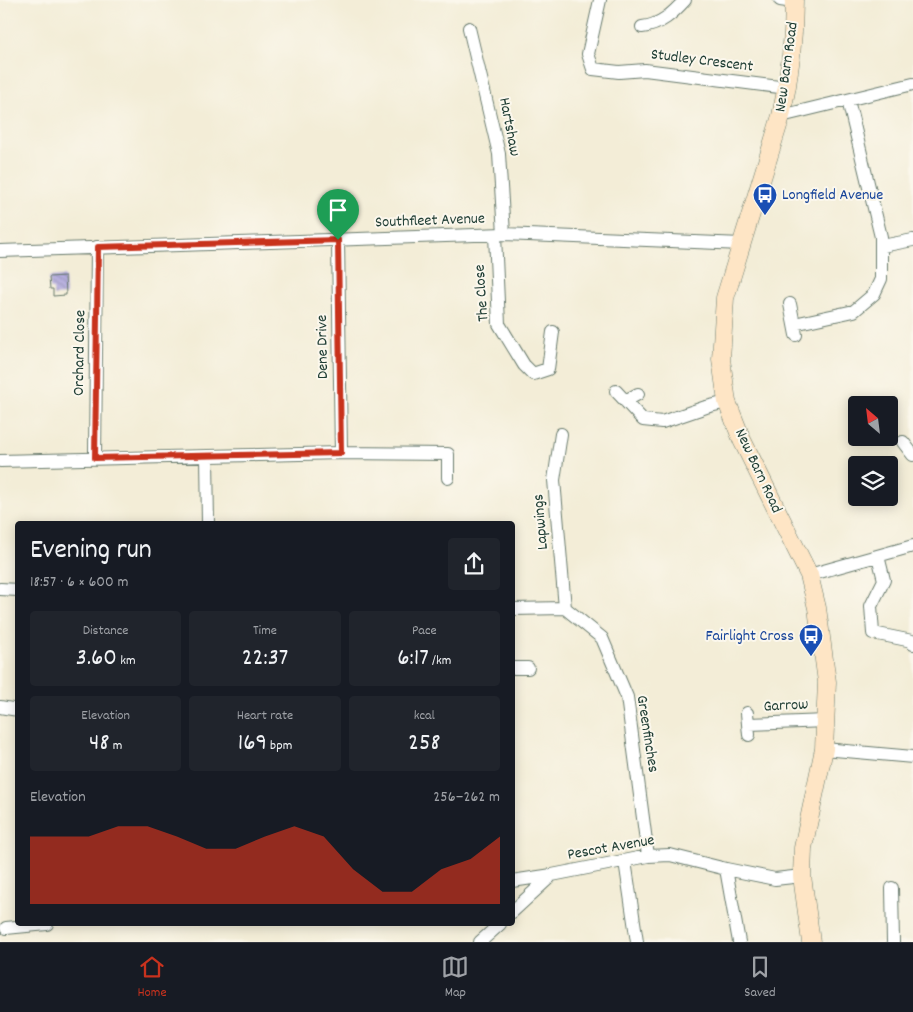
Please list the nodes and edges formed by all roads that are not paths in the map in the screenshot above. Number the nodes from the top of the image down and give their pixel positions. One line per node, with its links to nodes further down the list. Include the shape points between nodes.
1 (600, 0): 7 (street, Studley Crescent, via 588,54 593,69 645,70)
2 (686, 0): 4 (street, via 665,19)
3 (789, 1): 7 (street, New Barn Road, via 793,39)
4 (642, 27)
5 (468, 28): 10 (street, Hartshaw, via 499,154)
6 (913, 84): 8 (street)
7 (787, 88): 9 (street, New Barn Road)
8 (848, 100): 9 (street); 14 (street)
9 (781, 116): 13 (street, New Barn Road)
10 (500, 235): 11 (street, Southfleet Avenue); 13 (street, Southfleet Avenue); 18 (street, The Close, via 499,324 533,374 548,369)
11 (338, 240): 15 (street, Southfleet Avenue); 25 (street, Dene Drive)
12 (913, 240): 14 (street)
13 (742, 244): 22 (street, New Barn Road, via 725,298 721,359)
14 (882, 246): 17 (street, via 879,284 865,304 852,312 795,329)
15 (98, 247): 16 (street, Southfleet Avenue); 28 (street, Orchard Close)
16 (0, 251)
17 (790, 304)
18 (553, 332)
19 (616, 391): 21 (street)
20 (638, 394): 21 (street)
21 (625, 402): 22 (street, via 642,420 662,422)
22 (727, 402): 34 (street, New Barn Road, via 742,440)
23 (561, 434): 37 (street, Lapwings, via 554,480)
24 (903, 442): 26 (street)
25 (341, 453): 27 (street); 30 (street, via 448,454)
26 (913, 455)
27 (207, 456): 28 (street); 31 (street)
28 (95, 458): 29 (street)
29 (0, 462)
30 (448, 478)
31 (208, 521)
32 (913, 546): 33 (street)
33 (878, 556): 34 (street); 39 (street, via 884,580 871,606 873,633 912,641)
34 (809, 575): 44 (street, New Barn Road, via 827,682)
35 (0, 589): 36 (street)
36 (15, 590)
37 (565, 608): 38 (street); 48 (street, Greenfinches, via 602,638 627,697)
38 (515, 609)
39 (913, 644)
40 (515, 668): 41 (street)
41 (528, 668)
42 (0, 707): 43 (street)
43 (15, 710)
44 (826, 721): 45 (street, Garrow); 46 (street, New Barn Road)
45 (748, 724)
46 (824, 749): 47 (street); 52 (street, New Barn Road, via 803,848)
47 (913, 757)
48 (648, 856): 49 (street, Pescot Avenue); 50 (street, Pescot Avenue, via 670,855)
49 (626, 861): 51 (street, Pescot Avenue); 60 (street)
50 (726, 869): 52 (street, Pescot Avenue, via 775,879); 61 (street)
51 (552, 875): 53 (street, Pescot Avenue); 55 (street)
52 (802, 876): 62 (street, New Barn Road)
53 (515, 881)
54 (892, 888): 63 (street)
55 (515, 909)
56 (26, 926): 58 (street)
57 (498, 926): 59 (street)
58 (6, 928)
59 (480, 942)
60 (637, 942)
61 (739, 942)
62 (811, 942)
63 (893, 942)

